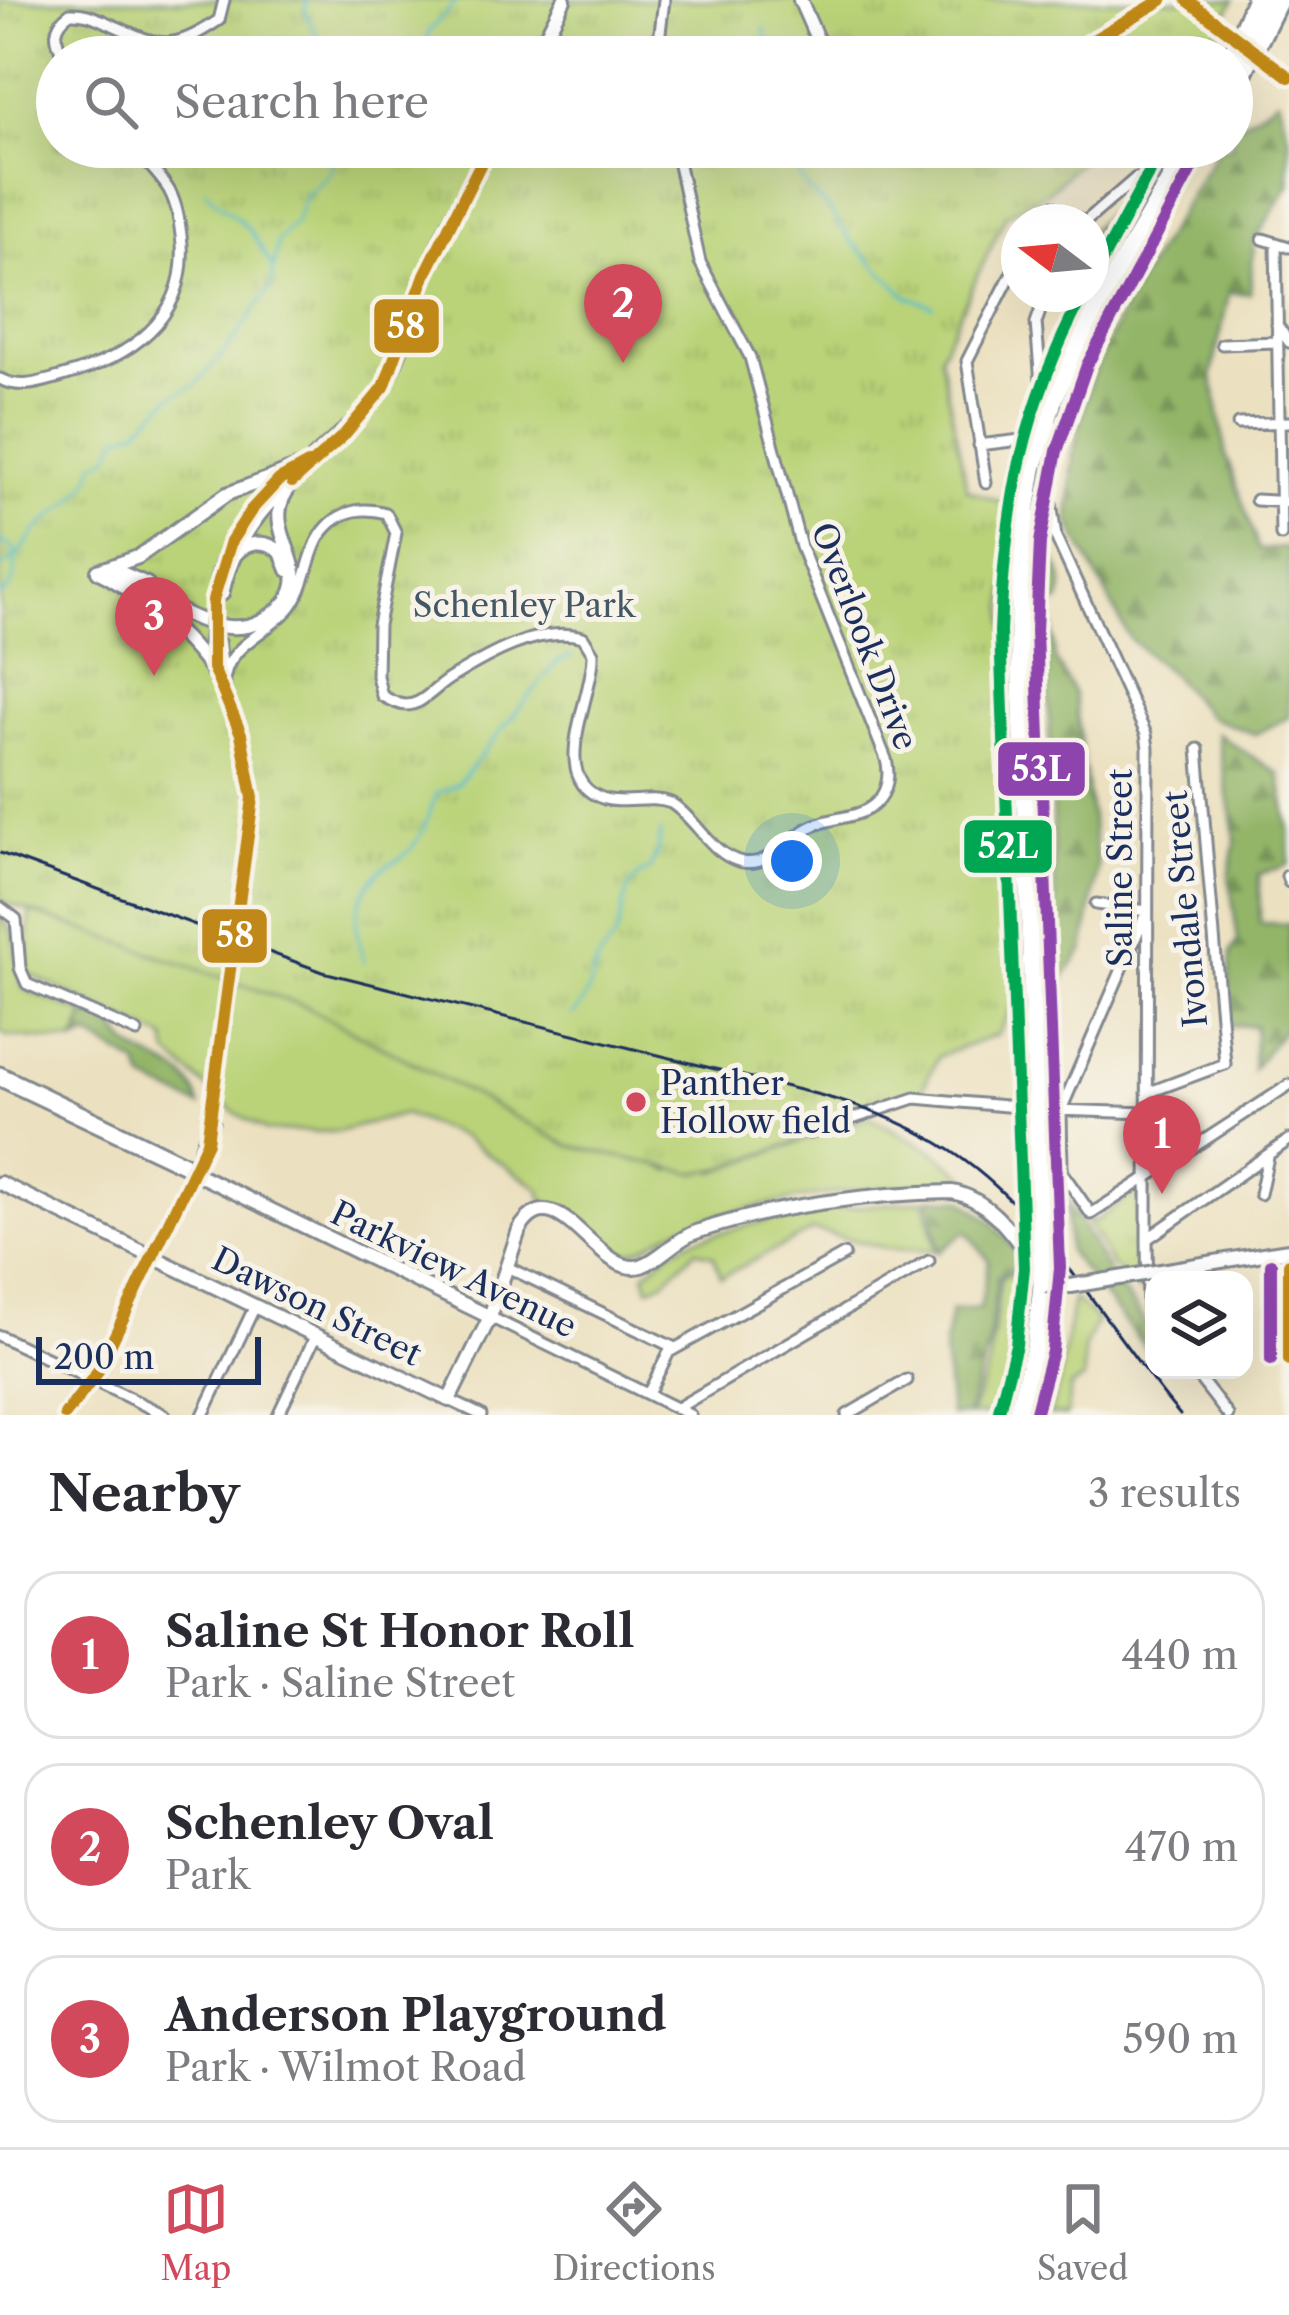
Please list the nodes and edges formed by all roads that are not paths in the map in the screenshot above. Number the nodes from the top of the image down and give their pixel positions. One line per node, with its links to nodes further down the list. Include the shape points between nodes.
1 (224, 0): 12 (street, via 219,20)
2 (564, 0): 13 (main road)
3 (664, 0): 14 (street)
4 (800, 0): 15 (main road)
5 (1162, 0): 16 (main road)
6 (1254, 0): 18 (highway)
7 (1267, 0): 19 (highway)
8 (1280, 0): 21 (highway)
9 (1193, 3): 17 (main road, bridge)
10 (57, 36): 11 (street, via 57,26 79,12)
11 (136, 36)
12 (195, 36)
13 (546, 36)
14 (660, 36)
15 (816, 36)
16 (1100, 36)
17 (1236, 36)
18 (1239, 36)
19 (1250, 36)
20 (1253, 49): 22 (main road, bridge)
21 (1253, 55)
22 (1289, 77)
23 (151, 168): 39 (street, via 176,208 181,276 166,316 76,372 29,385)
24 (478, 168): 44 (main road, via 425,275 384,387)
25 (680, 168): 52 (street, Overlook Drive, via 700,262 750,357 797,535 889,768 882,796 861,812 809,827 760,862 745,862 717,849 671,802 607,800 581,782 575,749 593,663 584,637 542,636 509,648 400,706 382,696 377,676 396,533 386,513 365,507 344,514 325,528)
26 (1173, 168): 49 (highway, bridge, via 1090,316 1054,401 1034,469)
27 (1191, 168): 42 (highway, via 1102,322)
28 (1136, 178): 29 (street)
29 (1105, 204)
30 (1263, 239): 31 (street)
31 (1276, 243): 32 (street); 35 (street)
32 (1289, 247)
33 (1001, 296): 43 (street, via 968,361)
34 (1040, 312): 42 (street, Saline Street)
35 (1277, 325): 36 (street); 37 (street)
36 (1276, 342): 38 (street); 40 (street)
37 (1289, 342)
38 (1222, 344)
39 (0, 379)
40 (1284, 422): 41 (street); 47 (street)
41 (1238, 424)
42 (1053, 433): 43 (street); 49 (highway, bridge); 61 (street, Saline Street, via 1056,537 1145,734)
43 (979, 445): 45 (street)
44 (301, 470): 50 (main road, via 227,494); 51 (main road, via 256,517); 53 (main road, via 281,506); 55 (main road, via 263,496 241,525 224,556)
45 (986, 483)
46 (1256, 500): 47 (street)
47 (1285, 501): 48 (street)
48 (1281, 535)
49 (1029, 540): 84 (highway, bridge, via 1018,631)
50 (138, 557): 54 (main road); 54 (main road, via 110,568)
51 (233, 557): 54 (main road, via 264,543 288,566 280,596 244,620 212,616); 55 (main road)
52 (310, 561): 53 (street, Overlook Drive); 56 (street, Overlook Drive, via 292,605 235,655)
53 (295, 580): 54 (main road, via 274,612 241,628 211,624)
54 (129, 582): 56 (main road)
55 (216, 600): 56 (main road, bridge)
56 (221, 680): 58 (main road, via 252,778)
57 (1198, 749): 65 (street, Ivondale Street, via 1225,1064)
58 (250, 830)
59 (1096, 904): 61 (street)
60 (0, 908): 62 (street, via 16,919 26,983)
61 (1147, 911): 65 (street, Saline Street); 66 (street)
62 (137, 1032)
63 (0, 1077): 72 (street, Parkview Avenue)
64 (1289, 1085): 73 (street)
65 (1148, 1093): 67 (street, Saline Street)
66 (1061, 1110): 67 (street); 69 (street, via 916,1098); 73 (street, via 1062,1172 1091,1214)
67 (1147, 1113): 73 (street, Saline Street)
68 (212, 1121): 72 (main road)
69 (810, 1133)
70 (1289, 1140): 71 (street)
71 (1268, 1157): 75 (street); 76 (street)
72 (194, 1172): 79 (main road); 86 (main road, Parkview Avenue)
73 (1147, 1178): 76 (street, Saline Street)
74 (0, 1184): 79 (main road, Dawson Street)
75 (1260, 1194)
76 (1147, 1239): 83 (street, Saline Street)
77 (1289, 1250): 84 (main road, bridge)
78 (844, 1255): 89 (street)
79 (153, 1256): 85 (main road, Dawson Street); 92 (main road)
80 (929, 1262): 97 (street)
81 (1289, 1264): 90 (main road)
82 (507, 1267): 84 (main road, via 523,1224 539,1213 559,1215 628,1267 710,1228 825,1203 946,1191 976,1199); 86 (main road); 89 (street)
83 (1147, 1271)
84 (1056, 1289): 106 (highway); 107 (highway)
85 (255, 1306): 87 (main road, Dawson Street); 100 (street)
86 (490, 1317): 94 (street, Parkview Avenue); 95 (main road)
87 (316, 1335): 95 (main road, Dawson Street); 101 (street)
88 (0, 1336): 92 (street)
89 (676, 1349): 94 (street)
90 (1289, 1360)
91 (1200, 1379): 108 (street)
92 (92, 1380): 98 (main road); 99 (street)
93 (907, 1380): 96 (street)
94 (649, 1393): 97 (street, Parkview Avenue)
95 (449, 1400): 102 (street, Dawson Street)
96 (866, 1404): 104 (street); 105 (street)
97 (680, 1407): 103 (street, Parkview Avenue)
98 (65, 1415)
99 (165, 1415)
100 (203, 1415)
101 (278, 1415)
102 (481, 1415)
103 (690, 1415)
104 (847, 1415)
105 (873, 1415)
106 (1016, 1415)
107 (1031, 1415)
108 (1228, 1415)

